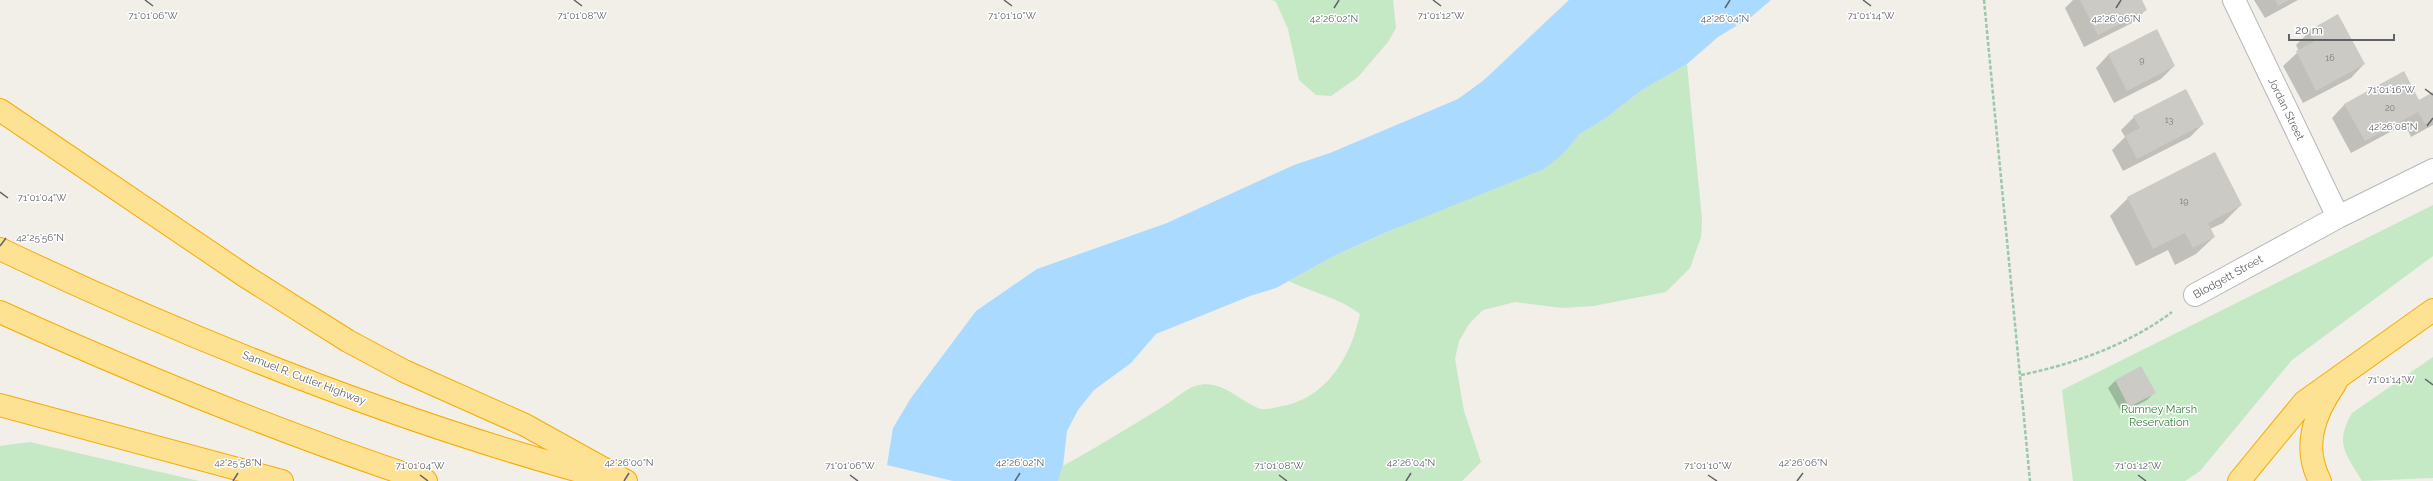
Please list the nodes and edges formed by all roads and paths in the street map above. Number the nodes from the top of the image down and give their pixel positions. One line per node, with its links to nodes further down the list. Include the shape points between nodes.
1 (1984, 0): 11 (path, via 2006,252)
2 (2234, 0): 5 (street, Jordan Street)
3 (0, 110): 16 (highway, via 245,276 348,341 404,371 524,425)
4 (2433, 170): 5 (street, Blodgett Street)
5 (2338, 217): 7 (street, Blodgett Street)
6 (0, 249): 15 (highway, Samuel R. Cutler Highway, via 143,314 315,383 458,433)
7 (2195, 295): 11 (path, Blodgett Street, via 2159,321 2108,348 2059,367)
8 (2433, 310): 10 (highway)
9 (0, 312): 14 (highway, via 102,358 222,407)
10 (2347, 372): 18 (highway, via 2320,388 2304,402); 19 (highway, via 2326,397 2312,430 2312,466)
11 (2021, 375): 17 (path)
12 (0, 405): 13 (highway)
13 (282, 481)
14 (426, 481)
15 (617, 481)
16 (626, 481)
17 (2030, 481)
18 (2239, 481)
19 (2320, 481)

